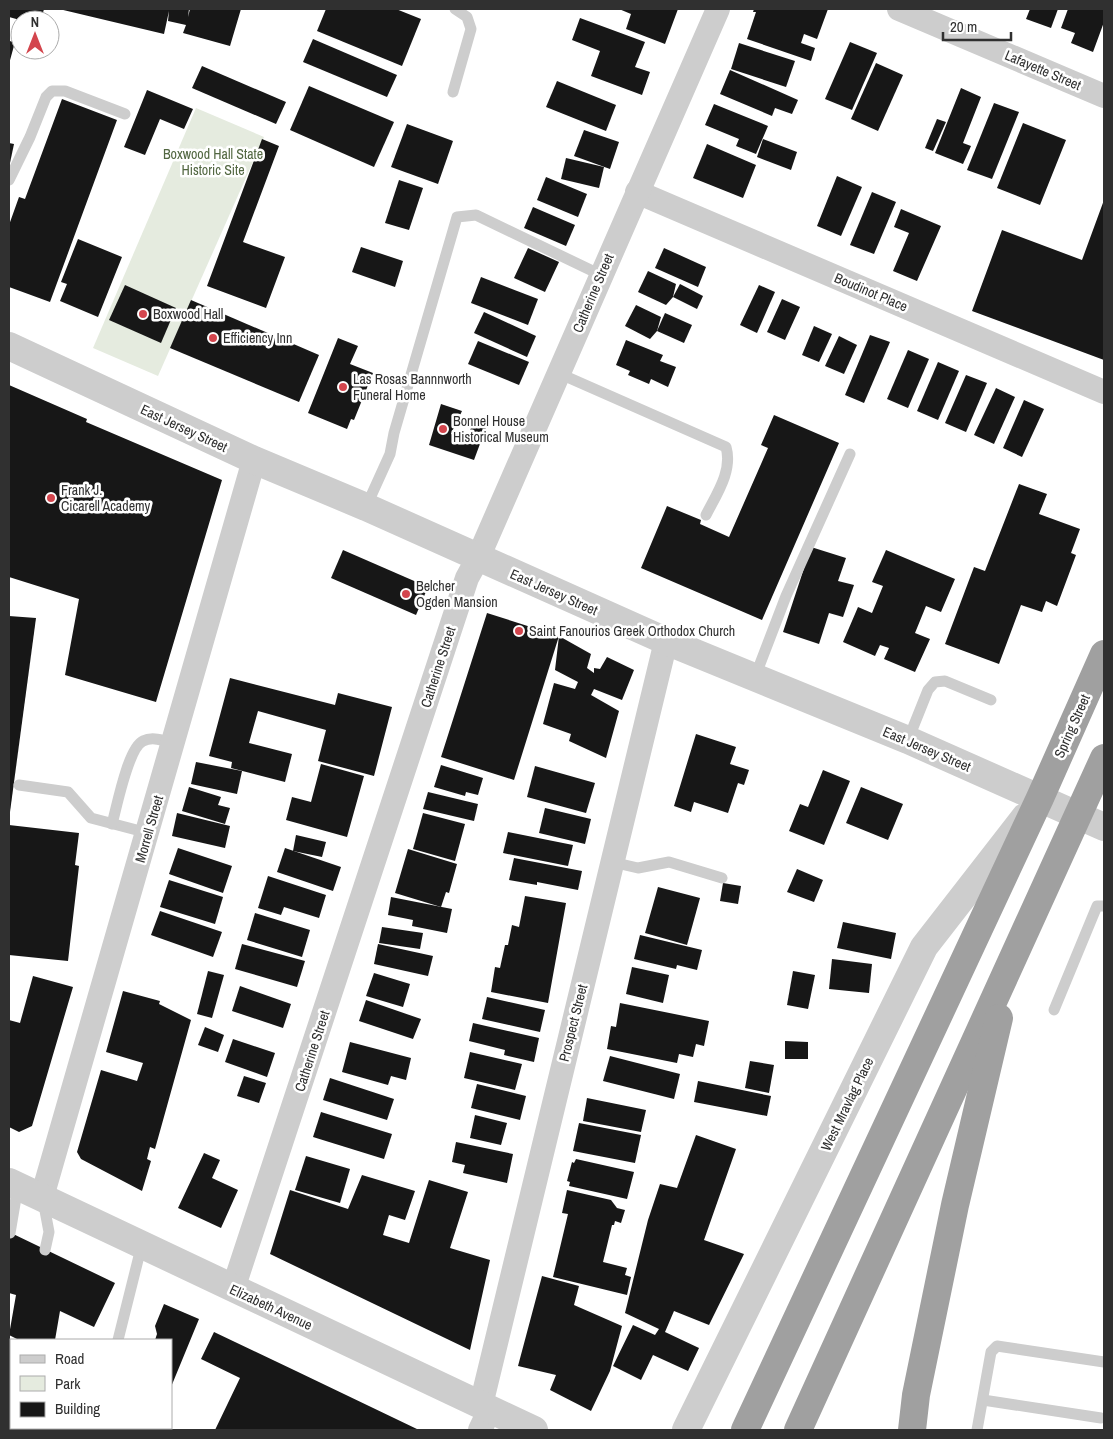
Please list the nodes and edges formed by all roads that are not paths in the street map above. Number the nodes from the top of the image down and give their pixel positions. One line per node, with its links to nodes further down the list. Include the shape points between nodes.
1 (455, 9): 4 (lane, via 467,17 471,29)
2 (718, 9): 8 (street, Catherine Street)
3 (899, 9): 5 (street, Lafayette Street)
4 (453, 92)
5 (1104, 96)
6 (125, 114): 7 (lane, via 65,91 52,91 46,97)
7 (9, 180)
8 (637, 192): 9 (street, Catherine Street); 12 (street, Boudinot Place)
9 (601, 275): 11 (street, Catherine Street); 15 (lane, via 476,215 457,217 390,454)
10 (9, 346): 14 (street, East Jersey Street)
11 (558, 374): 16 (lane, via 726,447 726,474); 17 (street, Catherine Street)
12 (1104, 392)
13 (850, 454): 20 (lane, via 786,596)
14 (254, 460): 15 (street, East Jersey Street); 23 (street, Morrell Street)
15 (366, 507): 17 (street, East Jersey Street)
16 (706, 516)
17 (478, 558): 18 (street, East Jersey Street); 41 (street, Catherine Street, via 467,578)
18 (666, 641): 20 (street, East Jersey Street); 31 (street, Prospect Street)
19 (1104, 654): 26 (highway, Spring Street)
20 (755, 677): 22 (street, East Jersey Street)
21 (991, 700): 22 (lane, via 945,681 935,682 928,690)
22 (908, 740): 26 (street, East Jersey Street)
23 (174, 743): 28 (lane, via 154,738 142,741 132,753); 30 (street, Morrell Street)
24 (1104, 758): 27 (highway)
25 (19, 785): 28 (lane, via 68,792 91,818)
26 (1040, 798): 27 (street, East Jersey Street); 48 (street, West Mravlag Place, via 924,947); 49 (highway, Spring Street)
27 (1078, 816): 29 (street, East Jersey Street); 34 (highway)
28 (112, 824): 30 (lane)
29 (1104, 827)
30 (148, 834): 37 (street, Morrell Street)
31 (612, 862): 32 (lane, via 638,868 669,862); 45 (street, Prospect Street)
32 (722, 878)
33 (1104, 906): 35 (lane, via 1097,906)
34 (1013, 957): 50 (highway); 51 (highway, via 955,1205 916,1395)
35 (1054, 1010)
36 (13, 1184): 37 (street, Elizabeth Avenue); 38 (lane)
37 (42, 1197): 39 (street, Elizabeth Avenue); 40 (lane, via 49,1232)
38 (10, 1233)
39 (142, 1244): 41 (street, Elizabeth Avenue); 42 (lane)
40 (45, 1250)
41 (233, 1289): 45 (street, Elizabeth Avenue)
42 (118, 1339)
43 (1104, 1362): 44 (lane, via 997,1346 991,1352)
44 (982, 1400): 46 (lane); 52 (lane)
45 (484, 1415): 47 (street, Elizabeth Avenue)
46 (1101, 1418)
47 (527, 1429)
48 (686, 1430)
49 (745, 1430)
50 (798, 1430)
51 (912, 1430)
52 (977, 1430)

